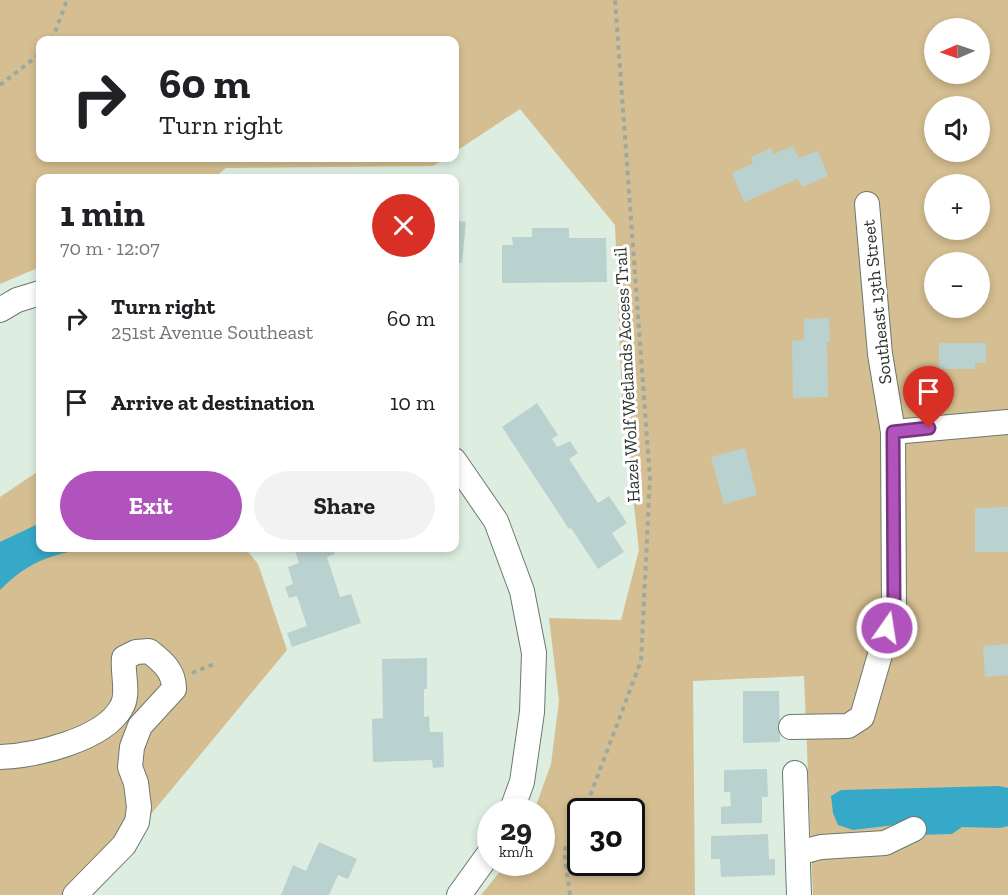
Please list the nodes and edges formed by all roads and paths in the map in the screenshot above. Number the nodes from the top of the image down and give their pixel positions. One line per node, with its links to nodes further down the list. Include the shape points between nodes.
1 (67, 0): 3 (path)
2 (615, 0): 16 (path, Hazel Wolf Wetlands Access Trail, via 650,479 641,661)
3 (54, 36)
4 (36, 57): 5 (path)
5 (0, 85)
6 (867, 204): 10 (street, Southeast 13th Street, via 880,354)
7 (36, 294): 8 (street)
8 (0, 310)
9 (1008, 422): 10 (street)
10 (893, 432): 12 (street, Southeast 13th Street, via 894,606 862,717 848,726)
11 (459, 467): 15 (street, via 496,521 522,591 534,653 532,712)
12 (791, 727)
13 (0, 757): 23 (street, via 22,756 74,742 103,727 121,709 125,696 124,658 149,651 169,669 174,689 140,726 132,747 130,767 136,783 137,822 124,845)
14 (795, 773): 19 (street)
15 (516, 798)
16 (589, 798)
17 (914, 829): 19 (street, via 885,843 821,846)
18 (567, 845): 21 (path)
19 (798, 853): 26 (street)
20 (477, 870): 24 (street)
21 (567, 873)
22 (567, 876): 25 (path)
23 (75, 895)
24 (459, 895)
25 (570, 895)
26 (799, 895)

